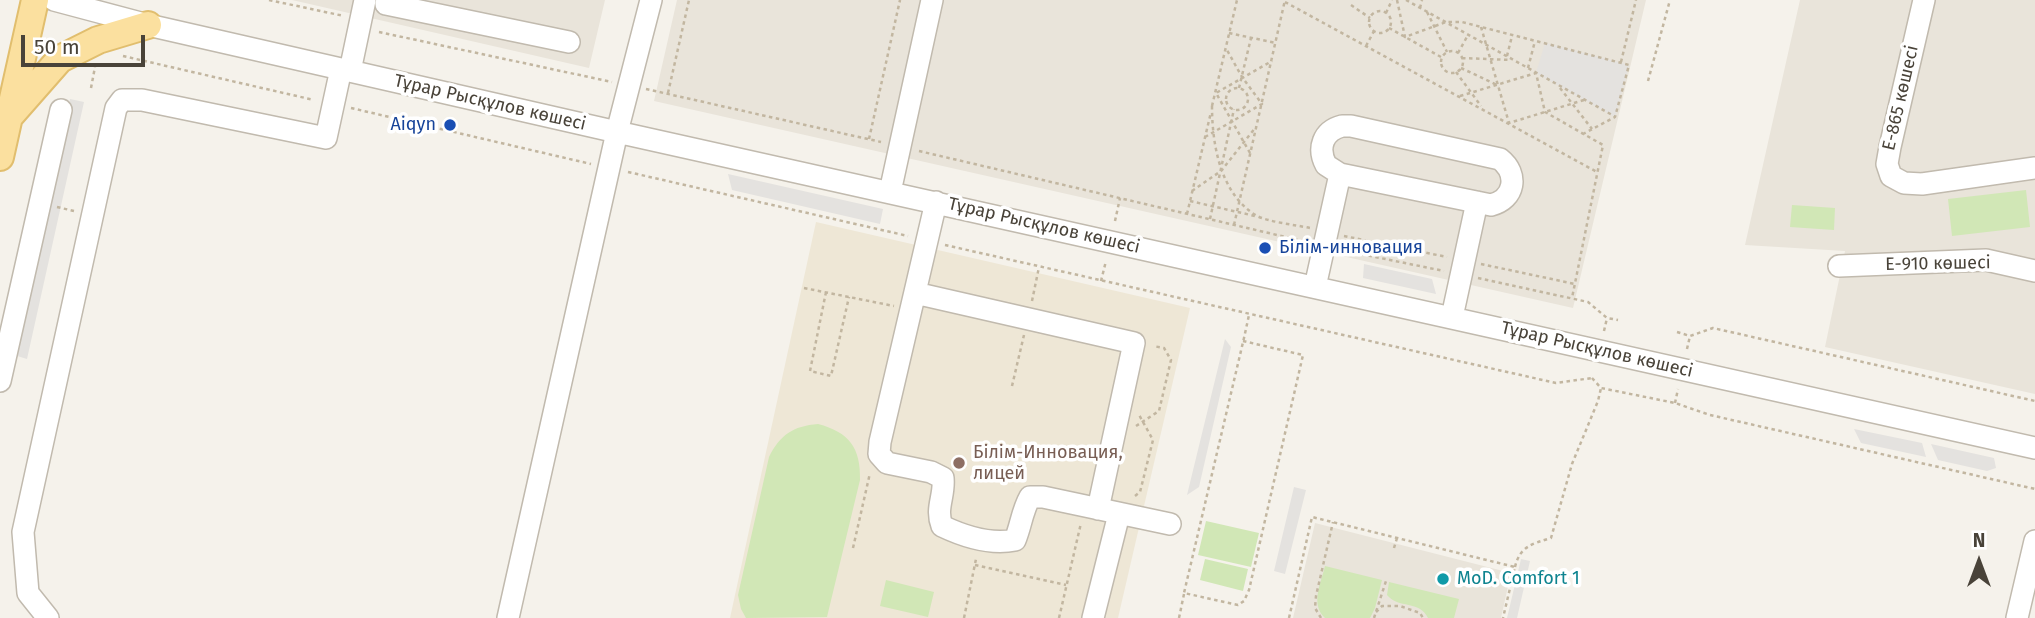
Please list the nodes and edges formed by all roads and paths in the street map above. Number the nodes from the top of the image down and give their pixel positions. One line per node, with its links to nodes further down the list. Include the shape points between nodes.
1 (35, 0): 76 (main road)
2 (54, 0): 25 (street, Тұрар Рысқұлов көшесі)
3 (269, 0): 24 (path)
4 (365, 0): 24 (street)
5 (387, 0): 36 (street, via 386,4)
6 (651, 0): 59 (street)
7 (689, 0): 64 (path)
8 (900, 0): 86 (path)
9 (932, 0): 88 (street)
10 (1237, 0): 30 (path)
11 (1394, 0): 21 (path); 33 (path)
12 (1406, 0): 19 (path)
13 (1422, 0): 19 (path)
14 (1636, 0): 51 (path)
15 (1670, 0): 58 (path)
16 (1924, 0): 92 (street, Е-865 көшесі, via 1890,147 1887,164 1891,176 1904,183 1922,184)
17 (1285, 1): 37 (path); 39 (path)
18 (1352, 5): 22 (path)
19 (1420, 8): 20 (path)
20 (1427, 12): 23 (path); 26 (path)
21 (1386, 13): 22 (path, via 1379,11); 28 (path)
22 (1370, 18): 29 (path)
23 (1446, 22): 26 (path); 27 (path); 31 (path)
24 (360, 23): 54 (street); 59 (path, via 376,32)
25 (148, 25): 54 (street, Тұрар Рысқұлов көшесі); 76 (main road, via 98,40 60,60)
26 (1434, 26): 33 (path); 41 (path)
27 (1481, 27): 32 (path); 38 (path)
28 (1390, 28): 29 (path); 33 (path)
29 (1374, 31): 39 (path)
30 (1229, 33): 34 (path); 40 (path)
31 (1468, 34): 38 (path); 42 (path)
32 (1513, 35): 35 (path); 44 (path)
33 (1405, 37): 45 (path)
34 (1251, 38): 37 (path); 57 (path)
35 (1535, 41): 51 (path); 53 (path)
36 (569, 42)
37 (1276, 43): 50 (path)
38 (1487, 45): 44 (path); 47 (path)
39 (1366, 46): 66 (path)
40 (1226, 48): 57 (path); 71 (path)
41 (1447, 52): 42 (path); 45 (path)
42 (1458, 53): 46 (path)
43 (115, 54): 68 (path)
44 (1507, 56): 49 (path)
45 (1442, 58): 55 (path, via 1443,69)
46 (1462, 58): 47 (path); 52 (path)
47 (1491, 59): 49 (path); 61 (path)
48 (97, 60): 62 (path)
49 (1513, 60): 53 (path)
50 (1272, 61): 57 (path); 69 (path)
51 (1620, 62): 77 (path, via 1629,65)
52 (1461, 68): 55 (path); 61 (path)
53 (1528, 68): 56 (path)
54 (345, 70): 68 (street); 82 (street, Тұрар Рысқұлов көшесі)
55 (1456, 72): 65 (path)
56 (1536, 73): 60 (path); 61 (path); 75 (path)
57 (1242, 77): 63 (path); 69 (path); 78 (path, via 1216,93)
58 (1648, 81)
59 (629, 85): 64 (path); 82 (street)
60 (1558, 85): 67 (path); 70 (path)
61 (1499, 86): 65 (path); 79 (path)
62 (91, 88)
63 (1239, 88): 72 (path, via 1229,91 1226,98); 72 (path, via 1248,101)
64 (668, 93): 86 (path)
65 (1472, 93): 66 (path); 73 (path)
66 (1460, 96): 73 (path)
67 (1585, 100): 70 (path); 77 (path)
68 (333, 104): 91 (path); 107 (street, via 326,138 142,100 121,100)
69 (1262, 104): 78 (path); 80 (path)
70 (1572, 104): 75 (path); 81 (path)
71 (1212, 106): 83 (path); 85 (path)
72 (1234, 109): 78 (path)
73 (1483, 109): 79 (path)
74 (61, 110): 103 (street)
75 (1545, 112): 79 (path); 84 (path)
76 (9, 117): 90 (main road)
77 (1615, 117): 81 (path)
78 (1232, 121): 83 (path); 87 (path); 93 (path)
79 (1509, 123): 94 (path)
80 (1257, 125): 87 (path); 89 (path)
81 (1592, 130): 84 (path)
82 (617, 132): 91 (street); 97 (street, Тұрар Рысқұлов көшесі)
83 (1212, 133): 85 (path); 93 (path)
84 (1583, 134): 94 (path, via 1603,145)
85 (1205, 137): 96 (path)
86 (869, 139): 88 (path)
87 (1244, 142): 89 (path); 93 (path)
88 (900, 147): 97 (street); 98 (path)
89 (1250, 153): 99 (path)
90 (0, 157)
91 (608, 168): 113 (path); 163 (street)
92 (2035, 168)
93 (1221, 171): 96 (path); 99 (path); 104 (path)
94 (1597, 172): 119 (path)
95 (1340, 174): 102 (street); 102 (street, via 1326,165 1323,141 1334,128 1351,125 1500,159 1511,170 1510,193 1498,203); 112 (street)
96 (1192, 191): 100 (path)
97 (890, 192): 101 (street, Тұрар Рысқұлов көшесі)
98 (1120, 198): 106 (path); 110 (path)
99 (1240, 200): 105 (path); 108 (path)
100 (1190, 201): 104 (path); 106 (path)
101 (936, 202): 113 (street); 120 (street, Тұрар Рысқұлов көшесі)
102 (1477, 202): 116 (street)
103 (40, 203): 107 (path); 136 (street)
104 (1213, 206): 105 (path); 109 (path)
105 (1237, 211): 108 (path); 111 (path)
106 (1187, 214): 109 (path)
107 (93, 215): 162 (street, via 23,532 28,593)
108 (1258, 216): 112 (path)
109 (1210, 219): 111 (path)
110 (1115, 221)
111 (1234, 225): 112 (path)
112 (1326, 239): 116 (path); 116 (path); 120 (street)
113 (927, 241): 118 (path); 125 (street)
114 (1106, 260): 118 (path)
115 (1839, 266): 117 (street, Е-910 көшесі, via 1986,260)
116 (1463, 268): 119 (path); 124 (path); 127 (street)
117 (2035, 271)
118 (1101, 281): 126 (path)
119 (1575, 284): 124 (path)
120 (1315, 287): 127 (street, Тұрар Рысқұлов көшесі)
121 (804, 288): 122 (path)
122 (826, 292): 123 (path); 123 (path, via 810,371 831,376)
123 (849, 297): 125 (path)
124 (1572, 298): 128 (path, via 1588,302)
125 (913, 301): 145 (street); 147 (street, via 1134,343)
126 (1249, 314): 133 (path); 138 (path, via 1556,383 1592,378)
127 (1452, 317): 144 (street, Тұрар Рысқұлов көшесі)
128 (1608, 318): 129 (path); 130 (path)
129 (1618, 320)
130 (1604, 331)
131 (1677, 332): 132 (path)
132 (1690, 336): 134 (path); 139 (path, via 1713,328)
133 (1243, 341): 160 (path); 160 (path, via 1303,355 1249,590 1238,605)
134 (1687, 349)
135 (1144, 353): 142 (path, via 1154,345 1164,348 1171,360 1159,411)
136 (0, 381)
137 (1679, 386): 140 (path)
138 (1601, 388): 140 (path); 157 (path, via 1551,538 1528,545 1517,556)
139 (2035, 401)
140 (1675, 402): 146 (path, via 1710,415)
141 (1133, 405): 142 (path)
142 (1143, 422): 143 (path); 147 (path, via 1153,440 1140,492 1131,499)
143 (1135, 427)
144 (2035, 448)
145 (880, 454): 151 (street, via 887,463 943,478 937,515 942,526); 154 (path, via 874,457)
146 (2035, 489)
147 (1095, 502): 148 (street); 151 (street, via 1030,497 1014,540); 159 (path)
148 (1119, 514): 150 (street); 166 (street)
149 (1333, 522): 152 (path); 168 (path, via 1312,517); 169 (path, via 1315,596)
150 (1170, 524)
151 (981, 538): 156 (path)
152 (1397, 538): 155 (path); 157 (path)
153 (2035, 542): 173 (street)
154 (853, 548)
155 (1394, 548)
156 (975, 565): 159 (path); 164 (path)
157 (1515, 567): 172 (path)
158 (1386, 581): 161 (path)
159 (1066, 585): 165 (path)
160 (1184, 593): 167 (path)
161 (1376, 612): 170 (path); 171 (path, via 1382,606 1400,606)
162 (48, 618)
163 (508, 618)
164 (964, 618)
165 (1059, 618)
166 (1093, 618)
167 (1179, 618)
168 (1289, 618)
169 (1321, 618)
170 (1374, 618)
171 (1423, 618)
172 (1503, 618)
173 (2017, 618)

